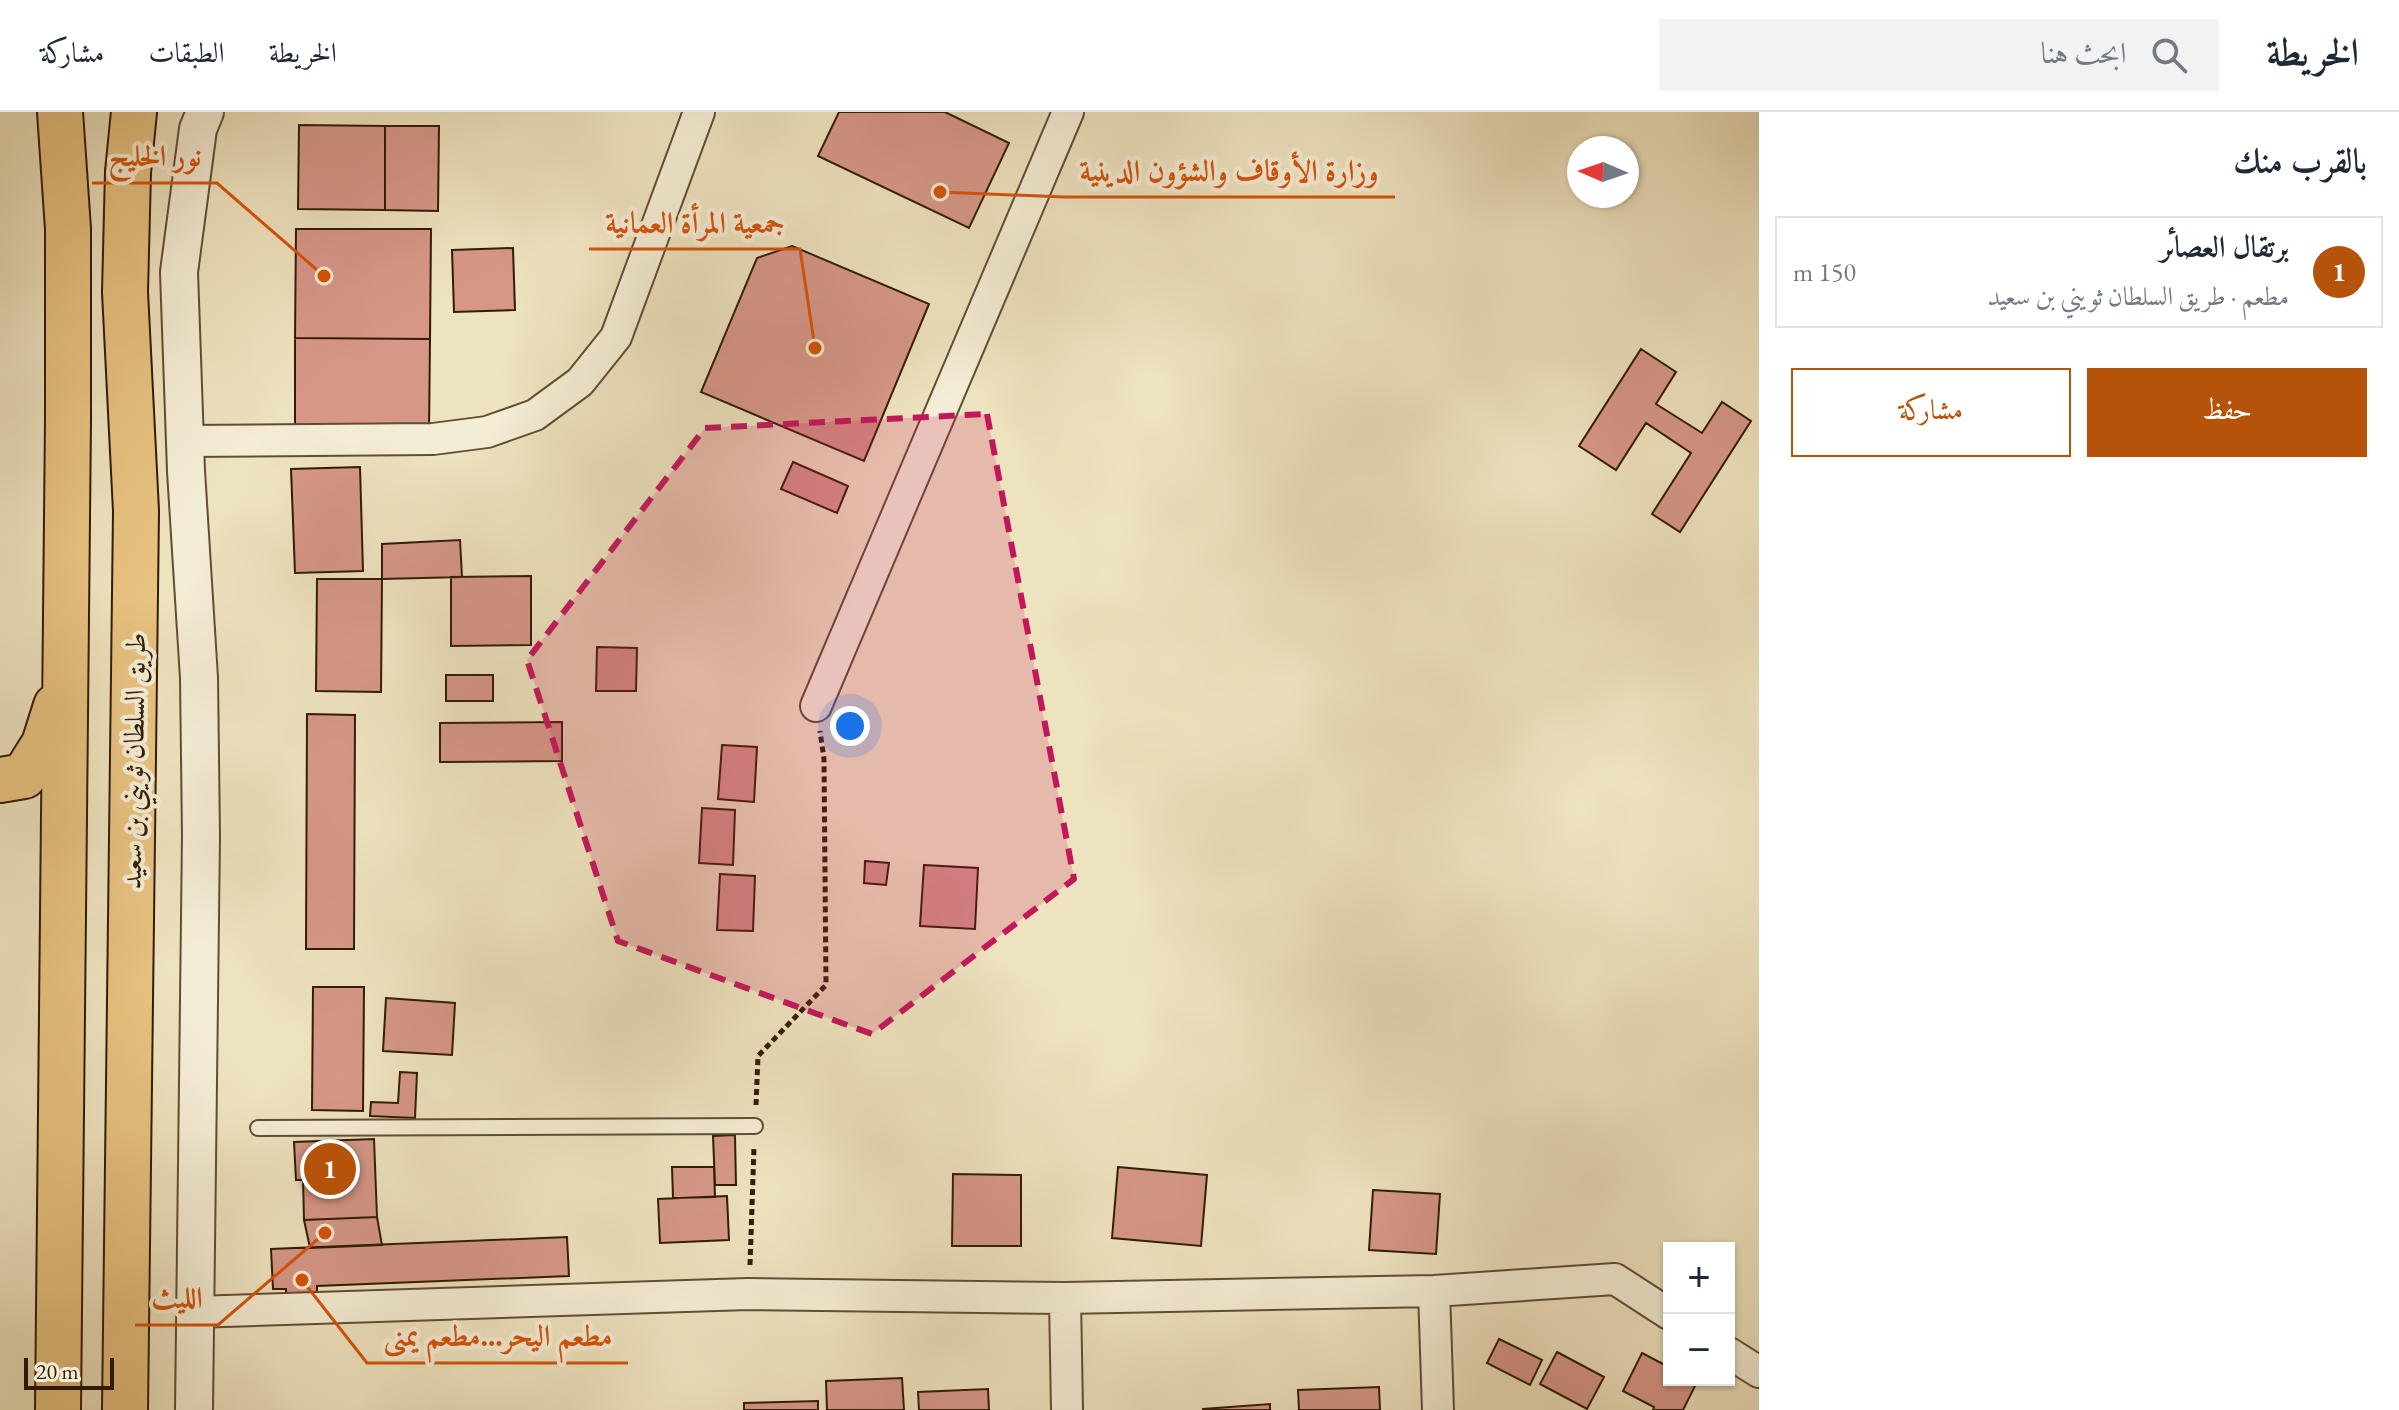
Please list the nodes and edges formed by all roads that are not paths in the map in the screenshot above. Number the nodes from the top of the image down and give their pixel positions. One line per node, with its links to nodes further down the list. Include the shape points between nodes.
1 (60, 112): 7 (highway, via 68,229)
2 (134, 112): 19 (highway, طريق السلطان ثويني بن سعيد, via 125,292 136,511)
3 (205, 112): 6 (street, via 198,129 179,272)
4 (699, 112): 6 (street, via 616,337 580,382 535,415 487,432 433,439)
5 (1068, 112): 8 (street)
6 (185, 441): 15 (street, via 199,678 201,836)
7 (64, 676): 9 (highway, via 44,744 24,776); 18 (highway)
8 (816, 706)
9 (0, 780)
10 (755, 1126): 11 (lane)
11 (258, 1128)
12 (1434, 1291): 13 (street); 14 (street, via 1615,1279); 22 (street)
13 (1065, 1298): 15 (street, via 748,1294); 21 (street)
14 (1663, 1310)
15 (194, 1312): 20 (street)
16 (1735, 1357): 17 (street)
17 (1759, 1372)
18 (58, 1410)
19 (125, 1410)
20 (194, 1410)
21 (1067, 1410)
22 (1438, 1410)

